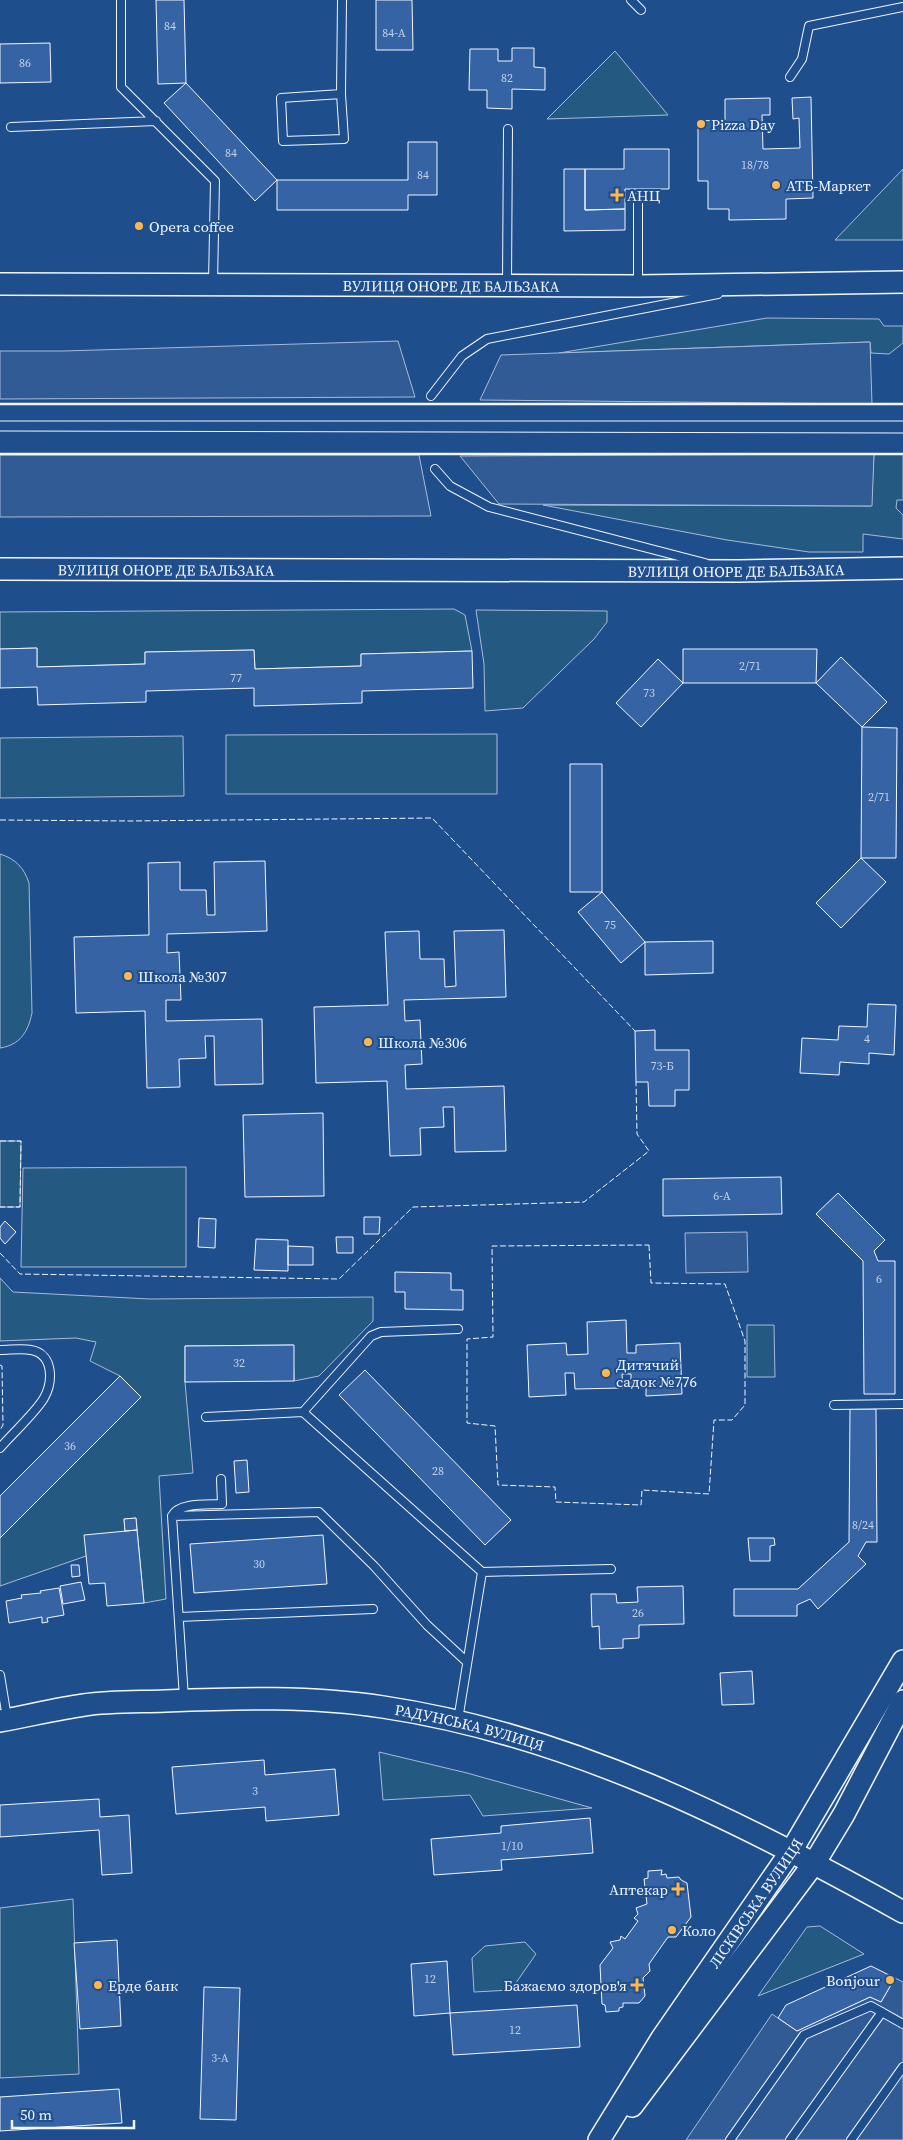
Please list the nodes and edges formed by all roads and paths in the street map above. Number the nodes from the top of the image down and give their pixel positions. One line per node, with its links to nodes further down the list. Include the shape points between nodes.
1 (122, 0): 8 (lane, via 121,87)
2 (342, 0): 7 (lane)
3 (631, 0): 5 (lane)
4 (903, 7): 6 (lane, via 809,26 802,59)
5 (641, 10)
6 (790, 77)
7 (341, 94): 7 (lane, via 344,139 283,141 281,98)
8 (156, 121): 9 (lane); 15 (lane, via 215,181)
9 (11, 127)
10 (508, 129): 16 (lane)
11 (638, 197): 17 (lane)
12 (903, 282): 14 (street, ВУЛИЦЯ ОНОРЕ ДЕ БАЛЬЗАКА)
13 (0, 284): 15 (street, ВУЛИЦЯ ОНОРЕ ДЕ БАЛЬЗАКА)
14 (768, 284): 17 (street, ВУЛИЦЯ ОНОРЕ ДЕ БАЛЬЗАКА); 18 (lane, via 487,339 462,356)
15 (213, 285): 16 (street, ВУЛИЦЯ ОНОРЕ ДЕ БАЛЬЗАКА)
16 (507, 285): 17 (street, ВУЛИЦЯ ОНОРЕ ДЕ БАЛЬЗАКА)
17 (638, 286)
18 (431, 396)
19 (435, 469): 22 (lane, via 450,486 489,507)
20 (903, 568): 22 (street, ВУЛИЦЯ ОНОРЕ ДЕ БАЛЬЗАКА)
21 (0, 570): 22 (street, ВУЛИЦЯ ОНОРЕ ДЕ БАЛЬЗАКА)
22 (738, 572)
23 (458, 1329): 27 (lane, via 381,1332 371,1336)
24 (0, 1350): 29 (lane, via 32,1350 43,1355 50,1366 44,1398)
25 (834, 1404): 26 (lane)
26 (903, 1404)
27 (303, 1412): 28 (lane); 33 (lane)
28 (206, 1417)
29 (0, 1448)
30 (222, 1479): 31 (lane, via 222,1504 183,1507)
31 (172, 1516): 35 (lane); 37 (lane, via 319,1512 427,1625)
32 (611, 1569): 33 (lane)
33 (482, 1572): 37 (lane)
34 (373, 1609): 35 (lane)
35 (179, 1617): 39 (lane)
36 (903, 1661): 43 (street, ЛІСКІВСЬКА ВУЛИЦЯ)
37 (468, 1662): 42 (lane)
38 (0, 1675): 41 (lane)
39 (184, 1700): 41 (street, РАДУНСЬКА ВУЛИЦЯ, via 86,1705); 42 (street, РАДУНСЬКА ВУЛИЦЯ, via 236,1698 353,1703)
40 (903, 1701): 44 (street, ЛІСКІВСЬКА ВУЛИЦЯ)
41 (4, 1721)
42 (458, 1722): 43 (street, РАДУНСЬКА ВУЛИЦЯ, via 535,1743 628,1775)
43 (792, 1850): 44 (street, РАДУНСЬКА ВУЛИЦЯ); 49 (street, ЛІСКІВСЬКА ВУЛИЦЯ, via 662,2038)
44 (815, 1862): 45 (street, РАДУНСЬКА ВУЛИЦЯ); 50 (street, ЛІСКІВСЬКА ВУЛИЦЯ, via 662,2068)
45 (903, 1912)
46 (882, 2012): 47 (lane); 51 (lane, via 871,2006 804,2034); 52 (lane)
47 (903, 2024)
48 (903, 2067): 53 (lane)
49 (599, 2140)
50 (603, 2140)
51 (730, 2140)
52 (790, 2140)
53 (851, 2140)

